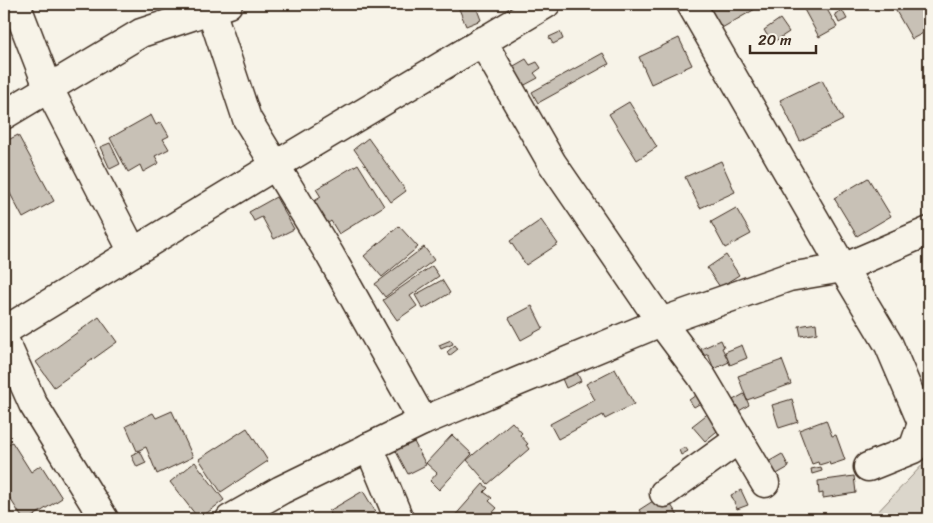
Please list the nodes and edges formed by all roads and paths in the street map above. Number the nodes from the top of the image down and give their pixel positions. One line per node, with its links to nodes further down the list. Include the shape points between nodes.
1 (16, 4): 6 (street)
2 (546, 4): 5 (street)
3 (691, 4): 11 (street)
4 (217, 6): 6 (street, via 141,33); 8 (street, via 247,119)
5 (482, 40): 8 (street); 12 (street, via 552,163)
6 (48, 88): 7 (street); 10 (street)
7 (4, 115)
8 (276, 165): 10 (street); 15 (street)
9 (929, 231): 11 (street)
10 (133, 252): 13 (street)
11 (842, 268): 12 (street, via 789,277); 16 (street, via 889,345)
12 (661, 322): 15 (street); 17 (street, via 702,376)
13 (4, 331)
14 (4, 340): 22 (street, via 33,404)
15 (423, 421): 18 (street)
16 (927, 427): 19 (street, via 913,449)
17 (739, 439): 20 (street); 21 (street)
18 (369, 447): 23 (street); 24 (street)
19 (868, 467)
20 (765, 482)
21 (664, 493)
22 (104, 519)
23 (230, 519)
24 (399, 519)

